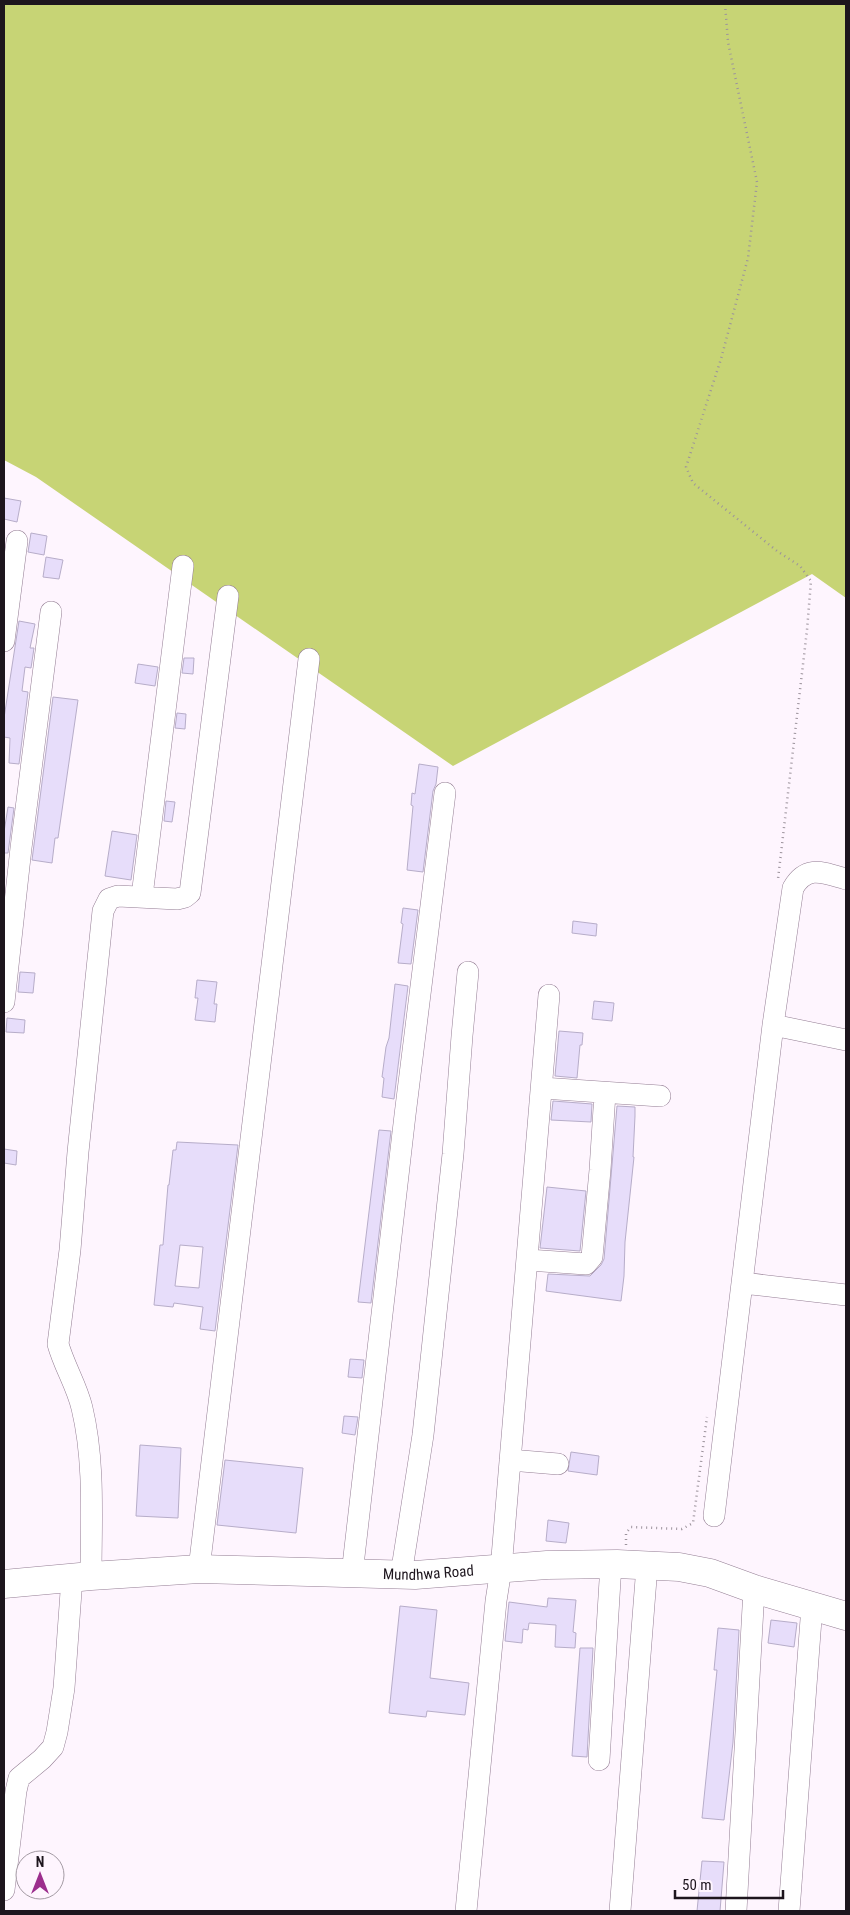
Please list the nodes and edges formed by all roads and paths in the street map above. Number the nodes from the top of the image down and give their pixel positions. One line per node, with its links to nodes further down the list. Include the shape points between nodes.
1 (725, 4): 10 (path, via 728,42 757,182 748,258 686,467 694,483 800,566 811,581)
2 (17, 540): 6 (street)
3 (183, 566): 11 (street)
4 (228, 596): 11 (street, via 190,893 176,899)
5 (51, 612): 14 (street)
6 (4, 641)
7 (309, 659): 28 (street)
8 (445, 792): 30 (street)
9 (846, 879): 15 (street, via 822,872 806,873 792,888)
10 (777, 888)
11 (142, 896): 32 (street, via 109,899 103,911 59,1332 61,1356 82,1407 90,1474)
12 (468, 972): 31 (street, via 453,1154 424,1425)
13 (550, 995): 17 (street)
14 (4, 1002)
15 (773, 1025): 16 (street); 21 (street)
16 (846, 1040)
17 (542, 1088): 18 (street); 20 (street)
18 (605, 1093): 19 (street); 20 (street, via 592,1257 586,1264 577,1265)
19 (660, 1096)
20 (528, 1260): 24 (street)
21 (743, 1283): 22 (street); 26 (street)
22 (846, 1295)
23 (707, 1415): 27 (path, via 692,1523 682,1529 631,1527 626,1532)
24 (510, 1460): 25 (street); 29 (street)
25 (558, 1464)
26 (714, 1516)
27 (628, 1565): 29 (main road, Mundhwa Road, via 547,1565); 34 (main road, Mundhwa Road, via 679,1567 710,1573); 37 (street); 40 (street)
28 (199, 1569): 30 (main road, Mundhwa Road); 32 (main road, Mundhwa Road)
29 (501, 1569): 31 (main road, Mundhwa Road); 39 (street)
30 (352, 1574): 31 (main road, Mundhwa Road)
31 (401, 1575)
32 (82, 1577): 33 (main road, Mundhwa Road); 38 (street, via 57,1732 53,1747 19,1778)
33 (4, 1584)
34 (754, 1589): 35 (main road, Mundhwa Road); 41 (street)
35 (812, 1606): 36 (main road, Mundhwa Road); 42 (street)
36 (846, 1616)
37 (599, 1760)
38 (4, 1890)
39 (466, 1911)
40 (620, 1911)
41 (736, 1911)
42 (789, 1911)

